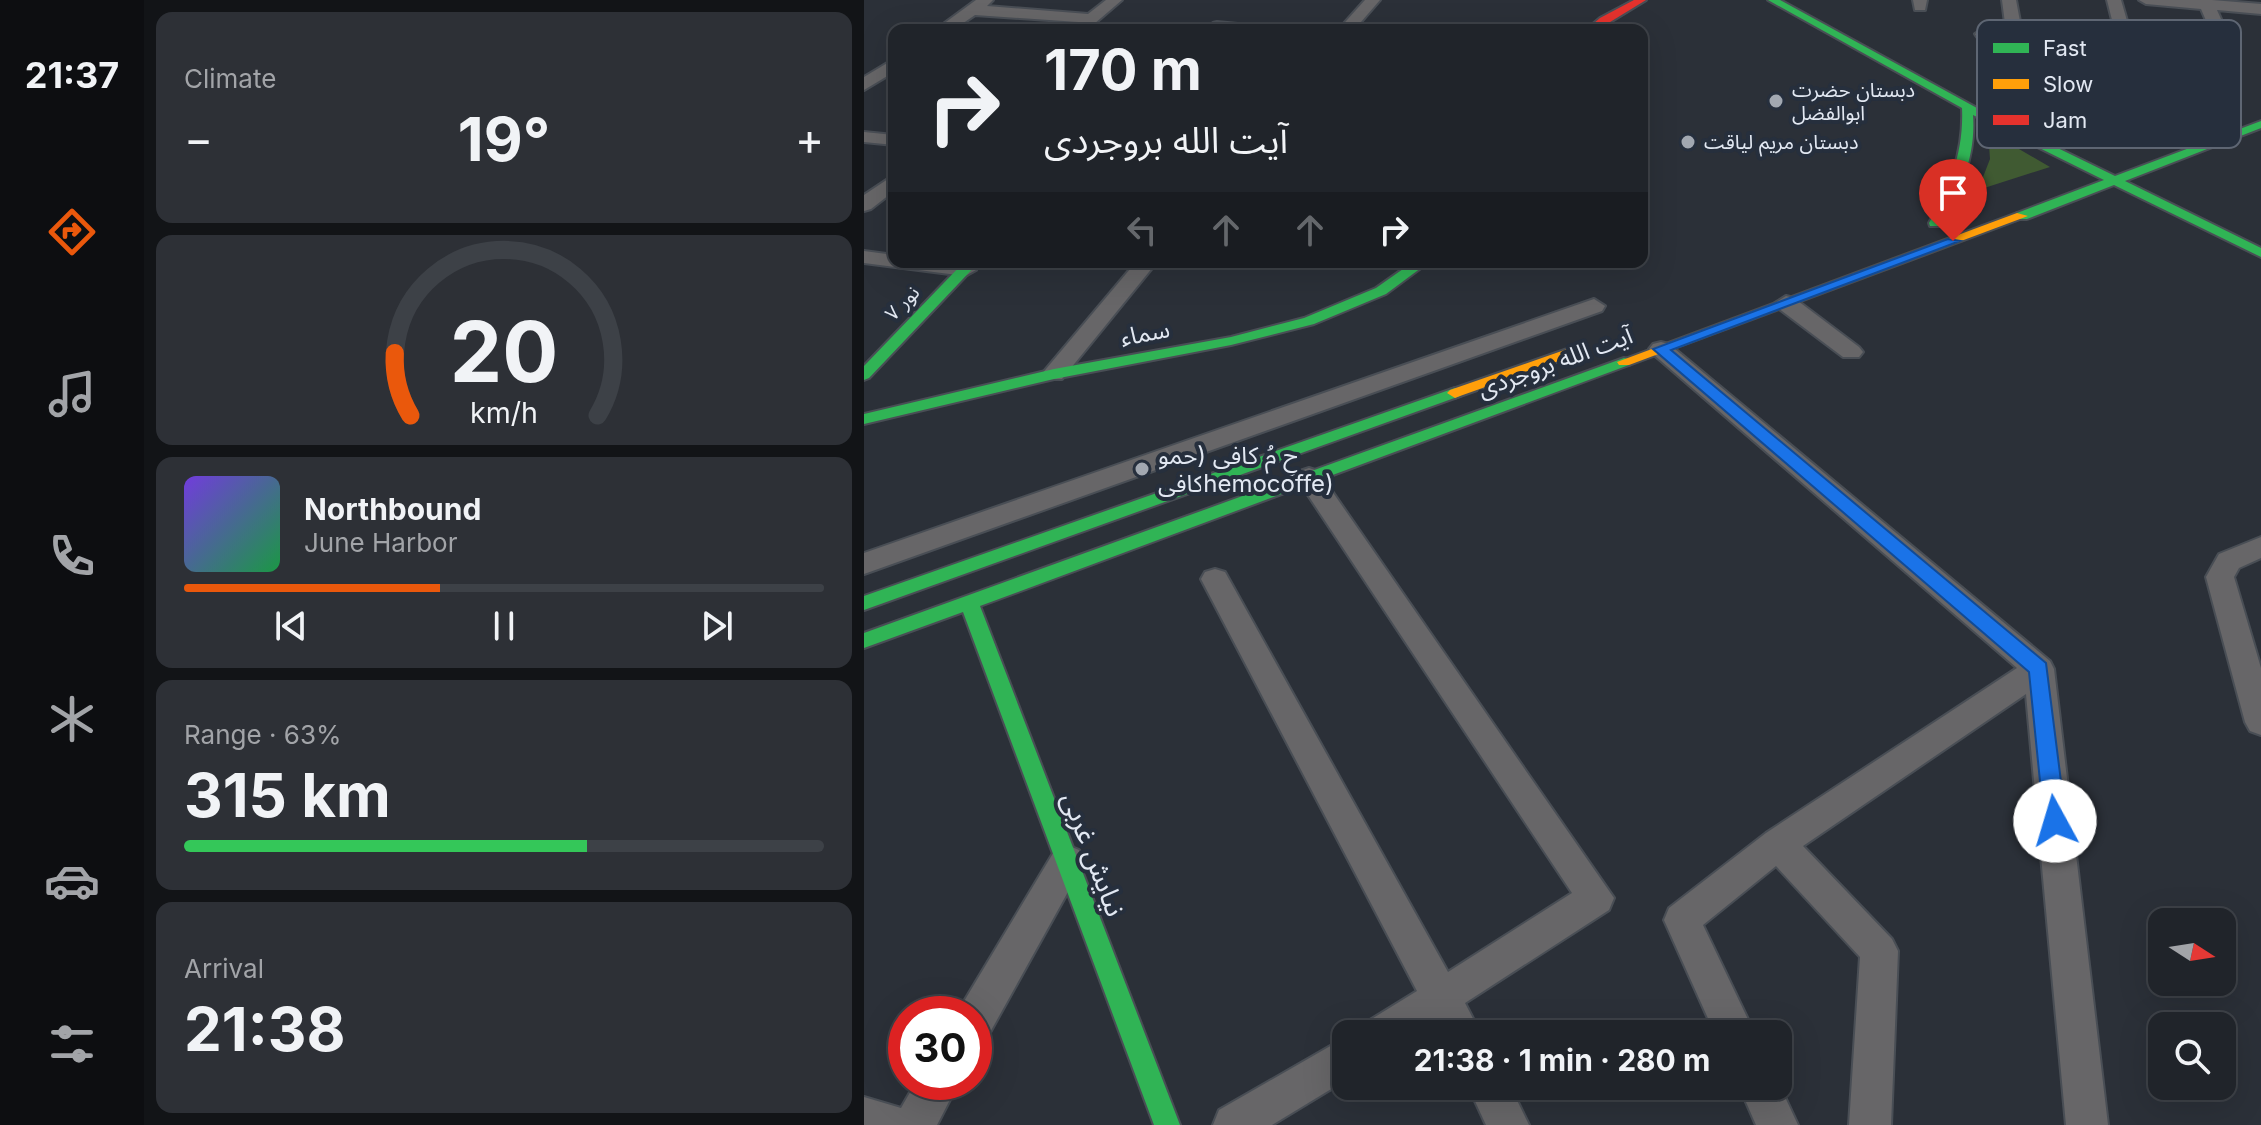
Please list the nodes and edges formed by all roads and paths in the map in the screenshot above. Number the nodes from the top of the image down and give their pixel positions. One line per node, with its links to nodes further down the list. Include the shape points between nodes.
1 (987, 0): 13 (street)
2 (1115, 0): 14 (street)
3 (1373, 0): 20 (street)
4 (1641, 0): 21 (main road)
5 (1773, 0): 25 (main road)
6 (1807, 0): 22 (main road)
7 (2009, 0): 15 (street)
8 (2114, 0): 16 (street)
9 (2146, 0): 10 (street)
10 (2206, 2): 12 (street)
11 (1234, 8): 19 (main road)
12 (2261, 9)
13 (973, 10): 14 (street); 17 (street)
14 (1092, 19): 18 (street)
15 (2012, 20)
16 (2119, 20)
17 (952, 24)
18 (1086, 24)
19 (1218, 24)
20 (1351, 24)
21 (1598, 24)
22 (1910, 54)
23 (888, 68): 24 (street)
24 (864, 85)
25 (1967, 106): 26 (main road); 47 (main road, via 1968,145 1961,177 1927,225)
26 (1977, 111)
27 (2261, 124): 28 (main road, آیت الله بروجردی)
28 (2241, 132): 29 (street)
29 (2261, 132)
30 (864, 137): 31 (street)
31 (888, 139)
32 (2049, 148): 38 (main road)
33 (2090, 148): 37 (main road)
34 (2138, 148): 37 (main road)
35 (2201, 148): 36 (main road, آیت الله بروجردی)
36 (2193, 151): 39 (main road, آیت الله بروجردی); 40 (main road, via 2176,170)
37 (2110, 158): 38 (main road); 39 (main road)
38 (2086, 167): 41 (main road); 43 (main road, via 2054,181)
39 (2139, 173): 41 (main road, آیت الله بروجردی); 49 (main road)
40 (2177, 179)
41 (2117, 182): 43 (main road, آیت الله بروجردی); 50 (main road)
42 (888, 186): 44 (street)
43 (2071, 199): 46 (main road, آیت الله بروجردی)
44 (864, 205)
45 (2088, 210): 46 (main road)
46 (2037, 211): 57 (main road, آیت الله بروجردی)
47 (1964, 212)
48 (2141, 215): 50 (main road)
49 (2261, 233)
50 (2226, 236): 51 (main road)
51 (2261, 253)
52 (864, 257): 53 (street)
53 (888, 260)
54 (966, 268): 65 (main road, نور ۷)
55 (1142, 268): 64 (street)
56 (1414, 268): 64 (main road, سماء, via 1381,291 1309,321)
57 (1786, 303): 61 (main road, آیت الله بروجردی); 62 (street)
58 (1594, 306): 59 (street)
59 (1488, 344): 63 (street); 68 (street)
60 (1588, 346): 63 (main road, آیت الله بروجردی)
61 (1661, 349): 67 (main road, آیت الله بروجردی); 76 (street)
62 (1851, 352)
63 (1517, 371): 71 (main road, آیت الله بروجردی)
64 (1054, 374): 66 (main road, سماء)
65 (864, 375)
66 (864, 419)
67 (1309, 477): 74 (main road, آیت الله بروجردی); 81 (street, via 1596,898)
68 (913, 547): 70 (street); 71 (street); 73 (street)
69 (2261, 547): 77 (street, via 2229,561 2220,577)
70 (864, 564)
71 (963, 568): 73 (main road, آیت الله بروجردی)
72 (1215, 579): 81 (street)
73 (866, 602)
74 (969, 602): 75 (main road, آیت الله بروجردی); 79 (main road, نیایش غربی)
75 (864, 641)
76 (2039, 669): 78 (street); 97 (street)
77 (2261, 722)
78 (1778, 844): 84 (street, via 1682,920); 96 (street, via 1879,951)
79 (1067, 861): 80 (street); 92 (main road, نیایش غربی)
80 (989, 996)
81 (1443, 998): 82 (street); 83 (street)
82 (1407, 1020)
83 (1454, 1020)
84 (1728, 1020)
85 (1332, 1066): 93 (street)
86 (929, 1100): 91 (street)
87 (1495, 1100): 94 (street)
88 (1765, 1100): 95 (street)
89 (864, 1117): 90 (street)
90 (892, 1125)
91 (914, 1125)
92 (1167, 1125)
93 (1234, 1125)
94 (1508, 1125)
95 (1777, 1125)
96 (1870, 1125)
97 (2087, 1125)

